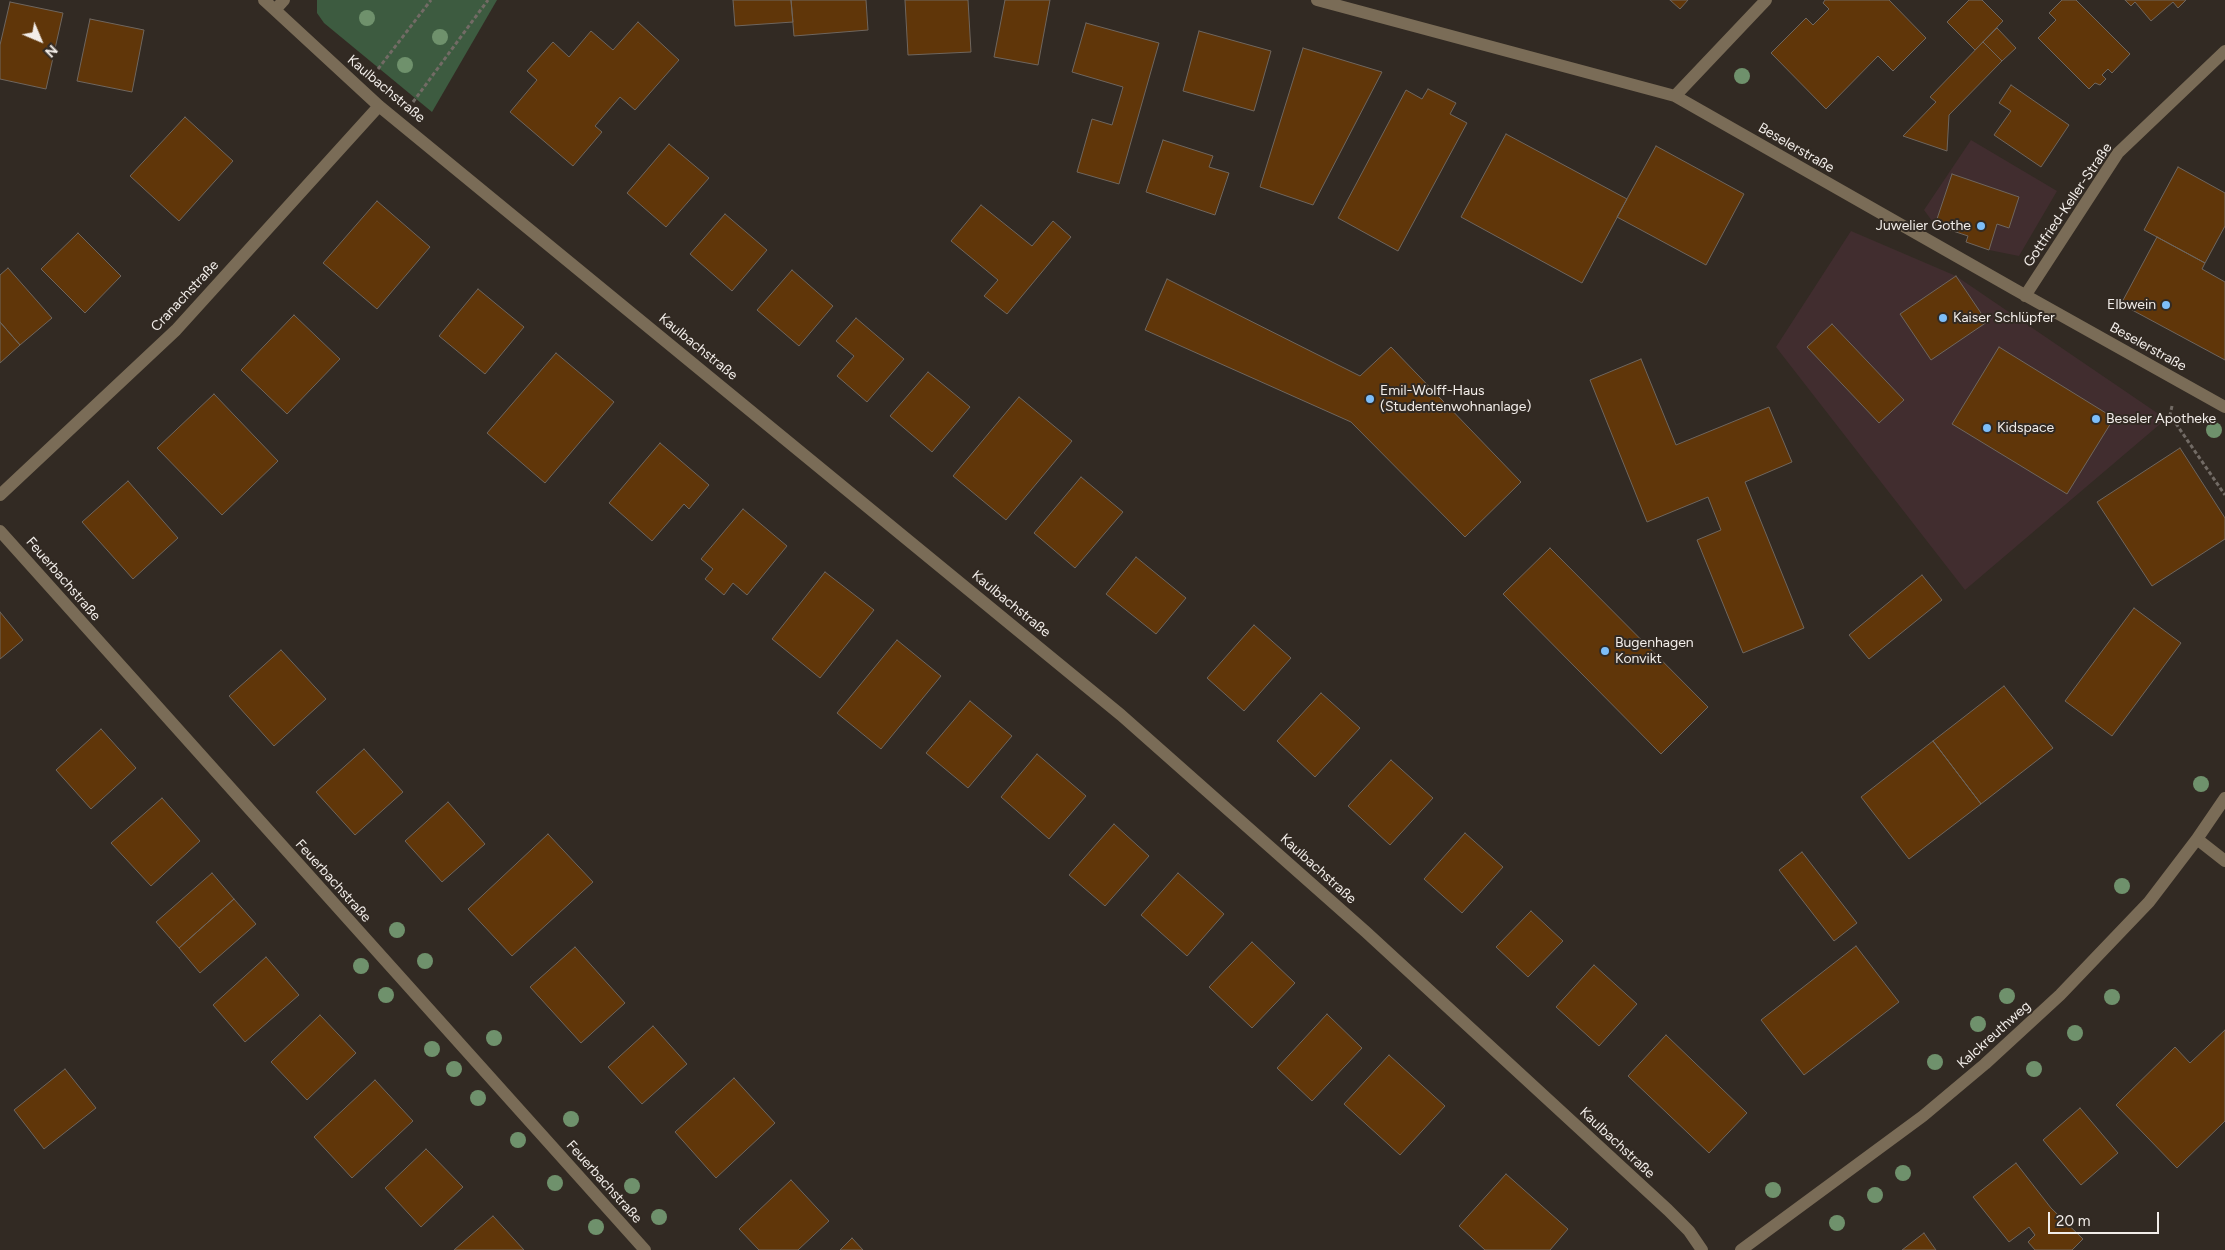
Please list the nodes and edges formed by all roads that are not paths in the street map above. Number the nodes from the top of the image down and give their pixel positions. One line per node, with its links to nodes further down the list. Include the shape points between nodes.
1 (264, 0): 5 (street)
2 (284, 0): 5 (street)
3 (1317, 0): 7 (street, Beselerstraße)
4 (1766, 0): 7 (street)
5 (275, 10): 8 (street, Kaulbachstraße)
6 (2225, 51): 9 (street, Gottfried-Keller-Straße, via 2118,153)
7 (1675, 96): 9 (street, Beselerstraße)
8 (379, 106): 11 (street, Cranachstraße, via 176,330); 18 (street, Kaulbachstraße, via 1122,714 1366,932 1646,1190 1689,1231)
9 (2025, 296): 10 (street, Beselerstraße)
10 (2225, 406)
11 (0, 495)
12 (0, 531): 17 (street, Feuerbachstraße)
13 (2225, 798): 14 (street, Kalckreuthweg)
14 (2197, 839): 15 (street); 16 (street, Kalckreuthweg, via 2149,902 2060,995 1985,1064)
15 (2225, 861)
16 (1756, 1246): 19 (street, Kalckreuthweg)
17 (645, 1250)
18 (1702, 1250)
19 (1741, 1250)

